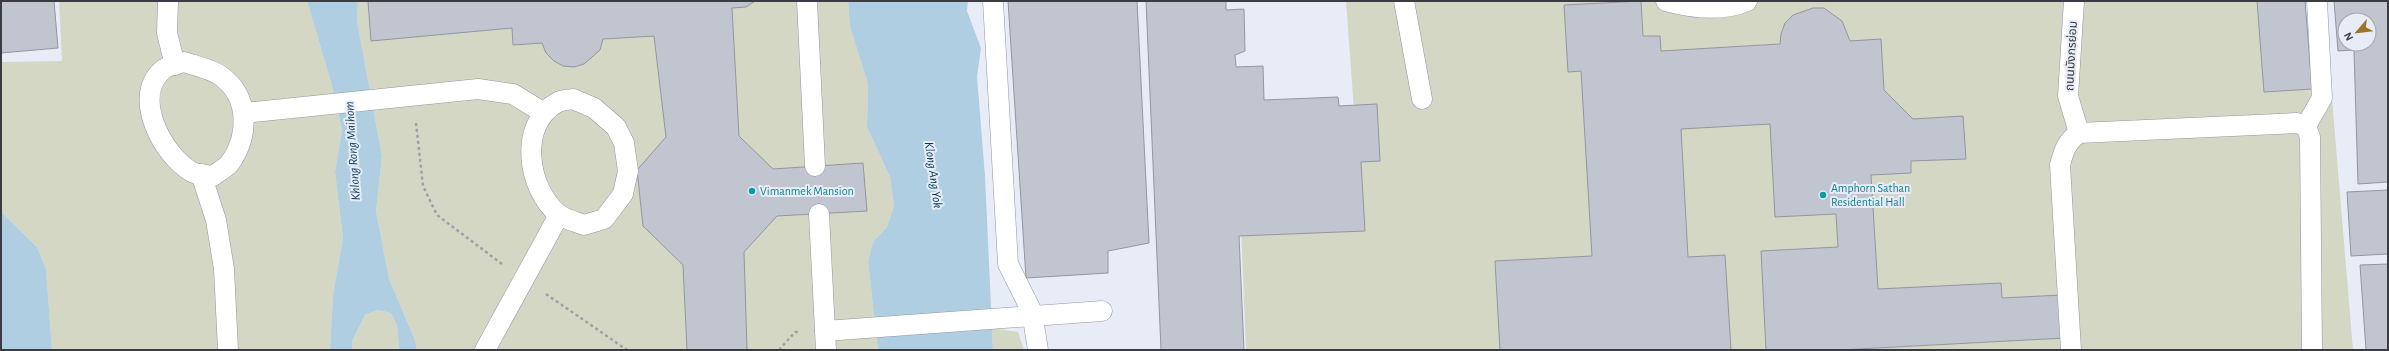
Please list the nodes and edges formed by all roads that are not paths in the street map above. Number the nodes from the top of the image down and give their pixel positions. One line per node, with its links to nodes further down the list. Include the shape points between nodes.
1 (168, 1): 9 (lane, via 167,33)
2 (807, 1): 15 (lane)
3 (994, 1): 20 (lane, via 1008,264)
4 (1404, 1): 10 (lane)
5 (1666, 1): 6 (lane, via 1692,8 1737,5)
6 (1747, 1)
7 (2074, 1): 14 (lane, ถนนมังกรย่อม, via 2068,96)
8 (2317, 1): 13 (lane, via 2322,98)
9 (175, 65): 11 (lane, via 184,62 221,76 238,92); 16 (lane, via 165,69 156,80 149,99 154,123 168,152 192,172)
10 (1422, 99)
11 (244, 113): 12 (lane, via 478,89 513,94); 16 (lane, via 242,142 229,164 213,176)
12 (544, 113): 18 (lane, via 534,128 534,180 542,196); 18 (lane, via 558,102 573,99 594,108 616,127 624,143 628,171 623,194 604,219 584,225)
13 (2306, 126): 14 (lane, via 2297,123); 26 (lane, via 2310,137)
14 (2080, 133): 25 (lane, via 2071,138 2064,147 2060,165)
15 (815, 166)
16 (201, 174): 22 (lane, via 216,220 224,269)
17 (819, 214): 21 (lane)
18 (559, 215): 23 (lane)
19 (1102, 311): 20 (lane)
20 (1033, 316): 21 (lane, via 853,329); 24 (lane)
21 (825, 341)
22 (228, 350)
23 (485, 350)
24 (1038, 350)
25 (2071, 350)
26 (2312, 350)

